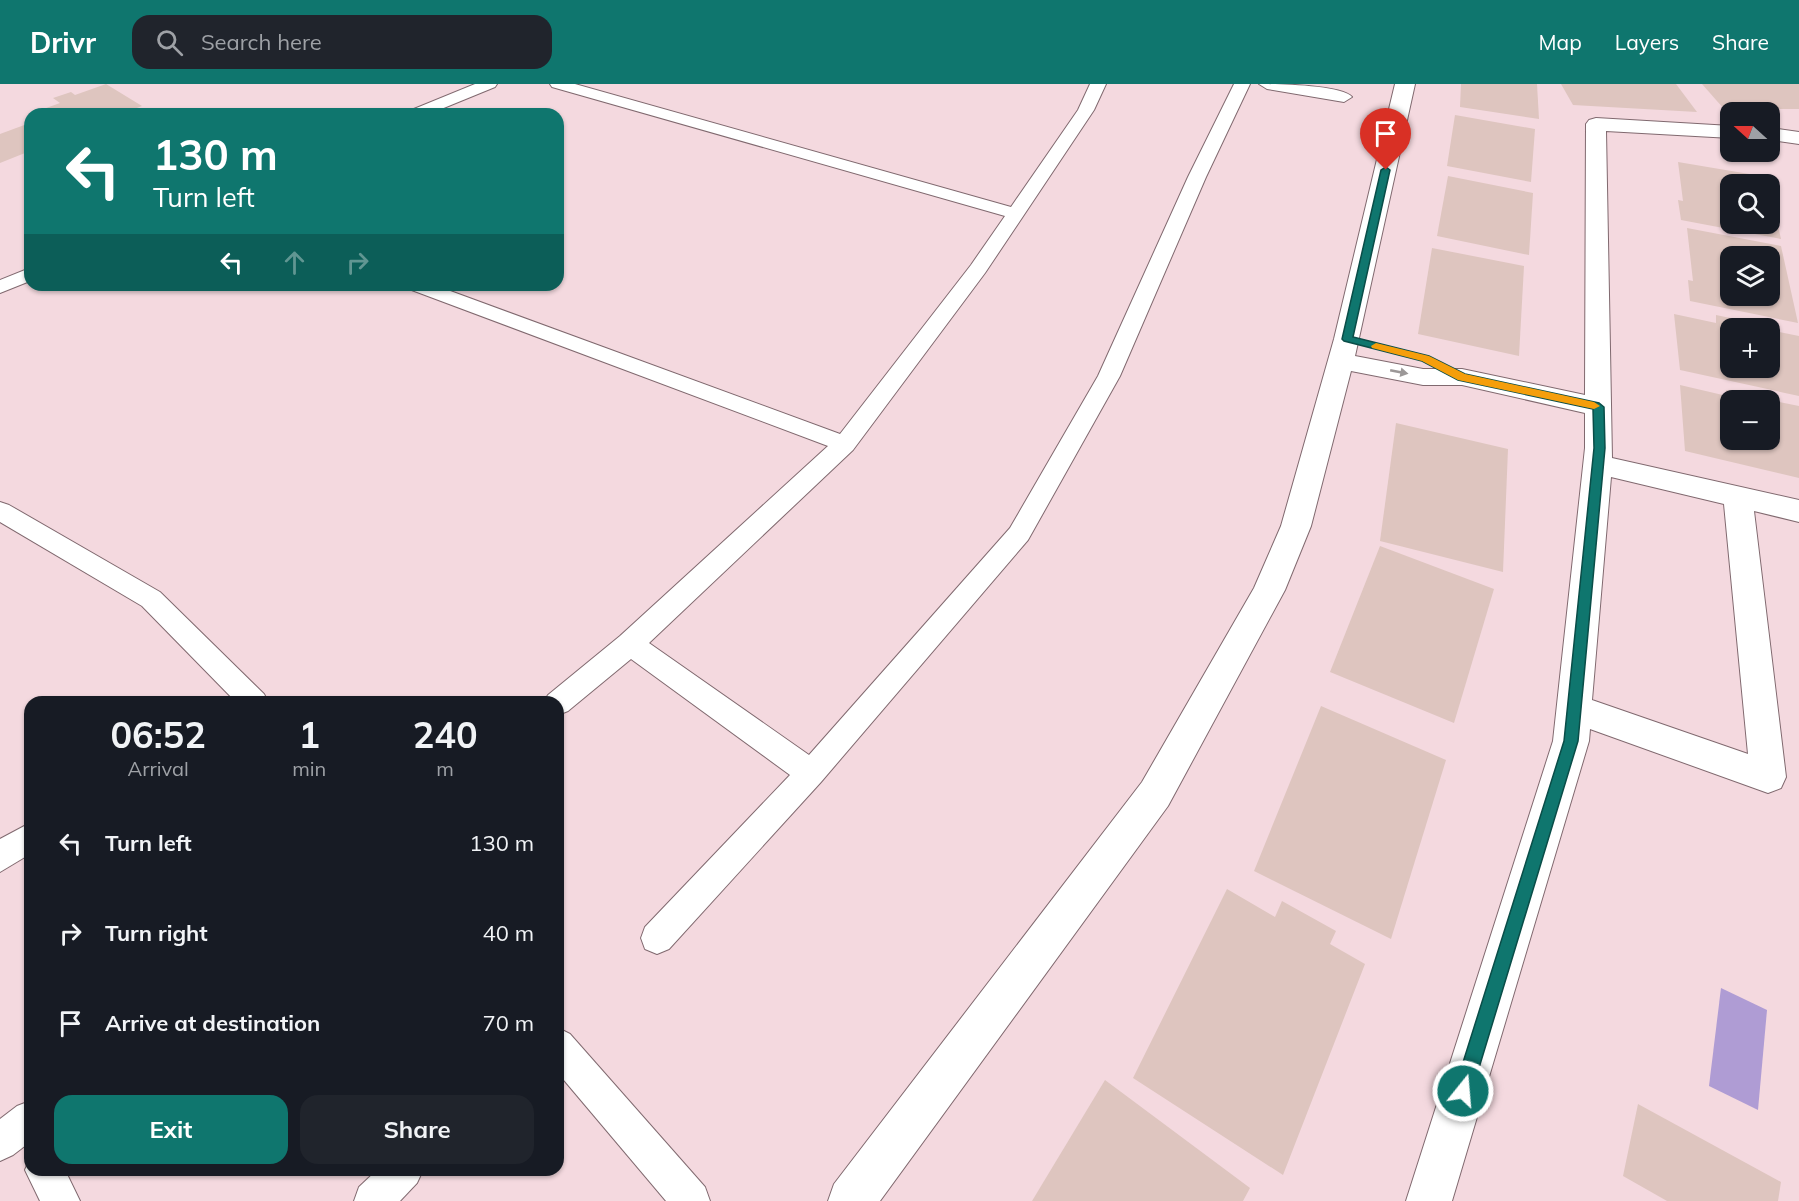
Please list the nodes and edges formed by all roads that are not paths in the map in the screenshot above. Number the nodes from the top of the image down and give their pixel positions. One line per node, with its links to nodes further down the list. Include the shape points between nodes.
1 (489, 84): 8 (lane)
2 (558, 84): 12 (lane)
3 (1098, 84): 12 (lane, via 1086,110)
4 (1242, 84): 27 (lane, via 1108,376 1020,534)
5 (1267, 84): 7 (lane)
6 (1404, 84): 16 (street)
7 (1344, 97)
8 (430, 108)
9 (1720, 131): 17 (street, via 1596,124)
10 (1780, 135): 11 (street)
11 (1799, 138)
12 (1014, 213): 18 (lane, via 978,268)
13 (24, 277): 14 (lane)
14 (0, 287)
15 (432, 291): 18 (lane)
16 (1344, 350): 17 (street, via 1423,377 1462,377); 37 (street, via 1296,526 1269,590 1155,794)
17 (1599, 407): 19 (street)
18 (845, 444): 23 (lane)
19 (1598, 464): 20 (street); 26 (street)
20 (1738, 497): 22 (street); 26 (street, via 1768,777)
21 (0, 511): 24 (lane, via 151,599)
22 (1799, 511)
23 (630, 644): 25 (lane); 27 (lane)
24 (242, 696)
25 (564, 698)
26 (1575, 709): 38 (street, via 1571,741)
27 (811, 773): 30 (lane)
28 (24, 841): 29 (lane)
29 (0, 857)
30 (657, 938)
31 (564, 1053): 36 (lane)
32 (47, 1176): 34 (lane)
33 (398, 1176): 35 (lane)
34 (61, 1201)
35 (373, 1201)
36 (691, 1201)
37 (851, 1201)
38 (1429, 1201)

